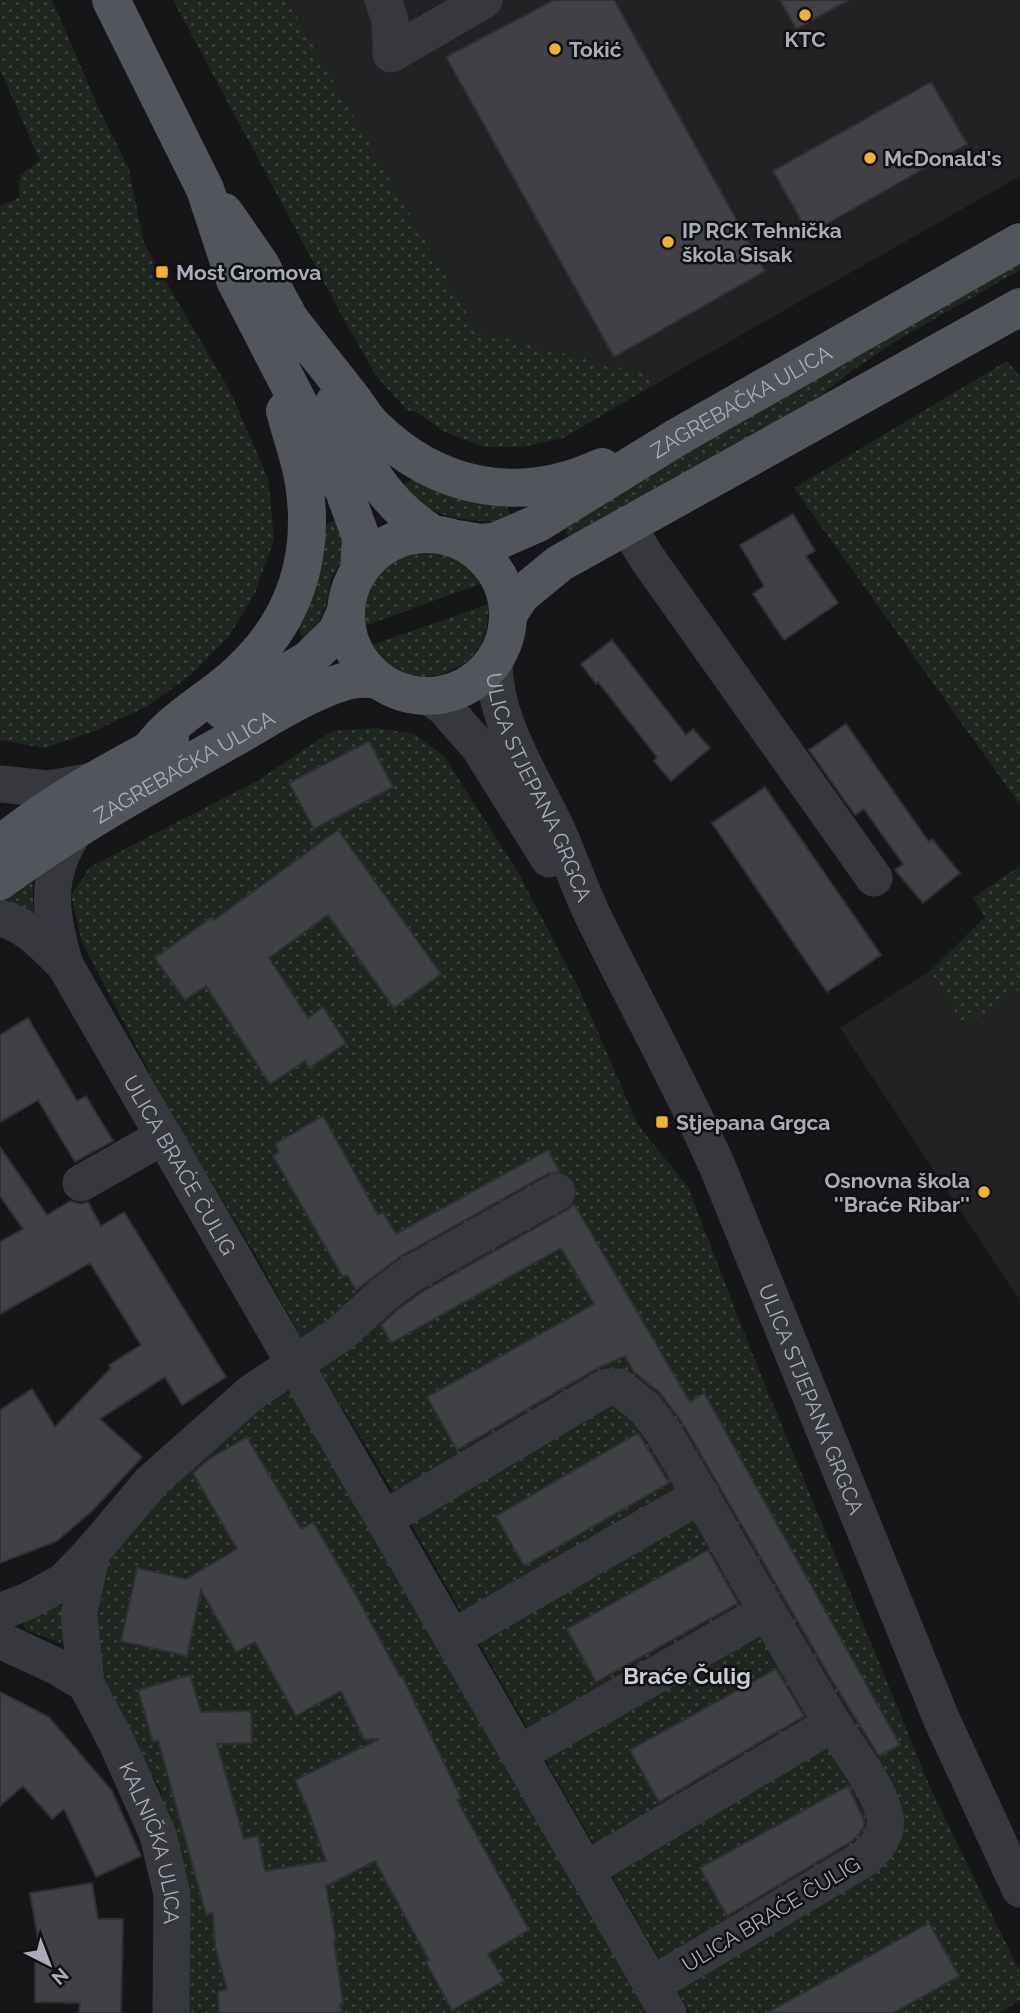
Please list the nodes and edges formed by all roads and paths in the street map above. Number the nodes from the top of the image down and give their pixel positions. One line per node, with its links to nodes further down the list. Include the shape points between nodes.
1 (383, 0): 2 (street, via 390,20 391,54)
2 (484, 0)
3 (112, 1): 4 (main road)
4 (205, 189): 7 (main road, via 244,238); 8 (main road, via 235,280)
5 (1020, 242): 9 (main road, ZAGREBAČKA ULICA)
6 (1020, 307): 10 (main road)
7 (291, 321): 9 (main road, via 373,426 420,464 465,482 544,485 584,475); 11 (main road, via 372,477 408,518)
8 (277, 360): 12 (main road, via 355,518 360,537); 18 (main road, via 283,406 305,494 307,536 298,583 272,637 246,667 163,731)
9 (678, 436): 11 (main road, ZAGREBAČKA ULICA, via 538,523 497,541 480,543)
10 (627, 525): 14 (main road, via 539,579 521,595); 23 (street)
11 (444, 536): 12 (main road, via 410,535 390,542); 14 (main road, via 478,551 495,569)
12 (359, 570): 13 (main road)
13 (346, 611): 16 (main road, via 349,637 360,661); 18 (main road, ZAGREBAČKA ULICA, via 336,633 308,660)
14 (509, 615): 15 (main road, via 505,639)
15 (494, 660): 17 (main road, via 466,687); 25 (street, ULICA STJEPANA GRGCA, via 497,697 510,732)
16 (378, 680): 17 (main road, via 401,692); 21 (main road, ZAGREBAČKA ULICA, via 347,681 309,696)
17 (428, 696): 25 (street, ULICA STJEPANA GRGCA, via 443,706 479,747 552,864)
18 (149, 751): 19 (main road, ZAGREBAČKA ULICA)
19 (94, 780): 20 (street, via 50,789); 22 (main road, ZAGREBAČKA ULICA)
20 (0, 784)
21 (76, 829): 24 (main road, ZAGREBAČKA ULICA); 27 (street, ULICA BRAĆE ČULIG, via 66,843 52,888 52,912)
22 (0, 845)
23 (874, 878)
24 (0, 881)
25 (591, 913): 43 (street, ULICA STJEPANA GRGCA, via 718,1168 942,1718)
26 (0, 918): 27 (street, ULICA BRAĆE ČULIG, via 40,940)
27 (65, 965): 28 (street, ULICA BRAĆE ČULIG)
28 (164, 1136): 29 (street); 31 (street, ULICA BRAĆE ČULIG)
29 (81, 1183)
30 (557, 1192): 31 (street, via 411,1274 340,1334)
31 (294, 1363): 33 (street, ULICA BRAĆE ČULIG); 34 (street, KALNIČKA ULICA, via 251,1393 151,1482)
32 (701, 1495): 33 (street, ULICA BRAĆE ČULIG, via 646,1409 619,1387 607,1387); 35 (street, ULICA BRAĆE ČULIG); 37 (street)
33 (384, 1519): 37 (street, ULICA BRAĆE ČULIG)
34 (92, 1552): 36 (street, KALNIČKA ULICA, via 63,1582); 39 (street, KALNIČKA ULICA, via 79,1614)
35 (767, 1611): 40 (street, ULICA BRAĆE ČULIG); 41 (street)
36 (0, 1612)
37 (452, 1638): 41 (street, ULICA BRAĆE ČULIG)
38 (0, 1640): 39 (street)
39 (86, 1684): 45 (street, KALNIČKA ULICA, via 158,1835 172,1894)
40 (832, 1724): 42 (street); 44 (street, ULICA BRAĆE ČULIG, via 876,1794 885,1818 879,1845)
41 (519, 1754): 42 (street, ULICA BRAĆE ČULIG)
42 (586, 1870): 44 (street, ULICA BRAĆE ČULIG)
43 (1020, 1889)
44 (660, 1999)
45 (171, 2013)

